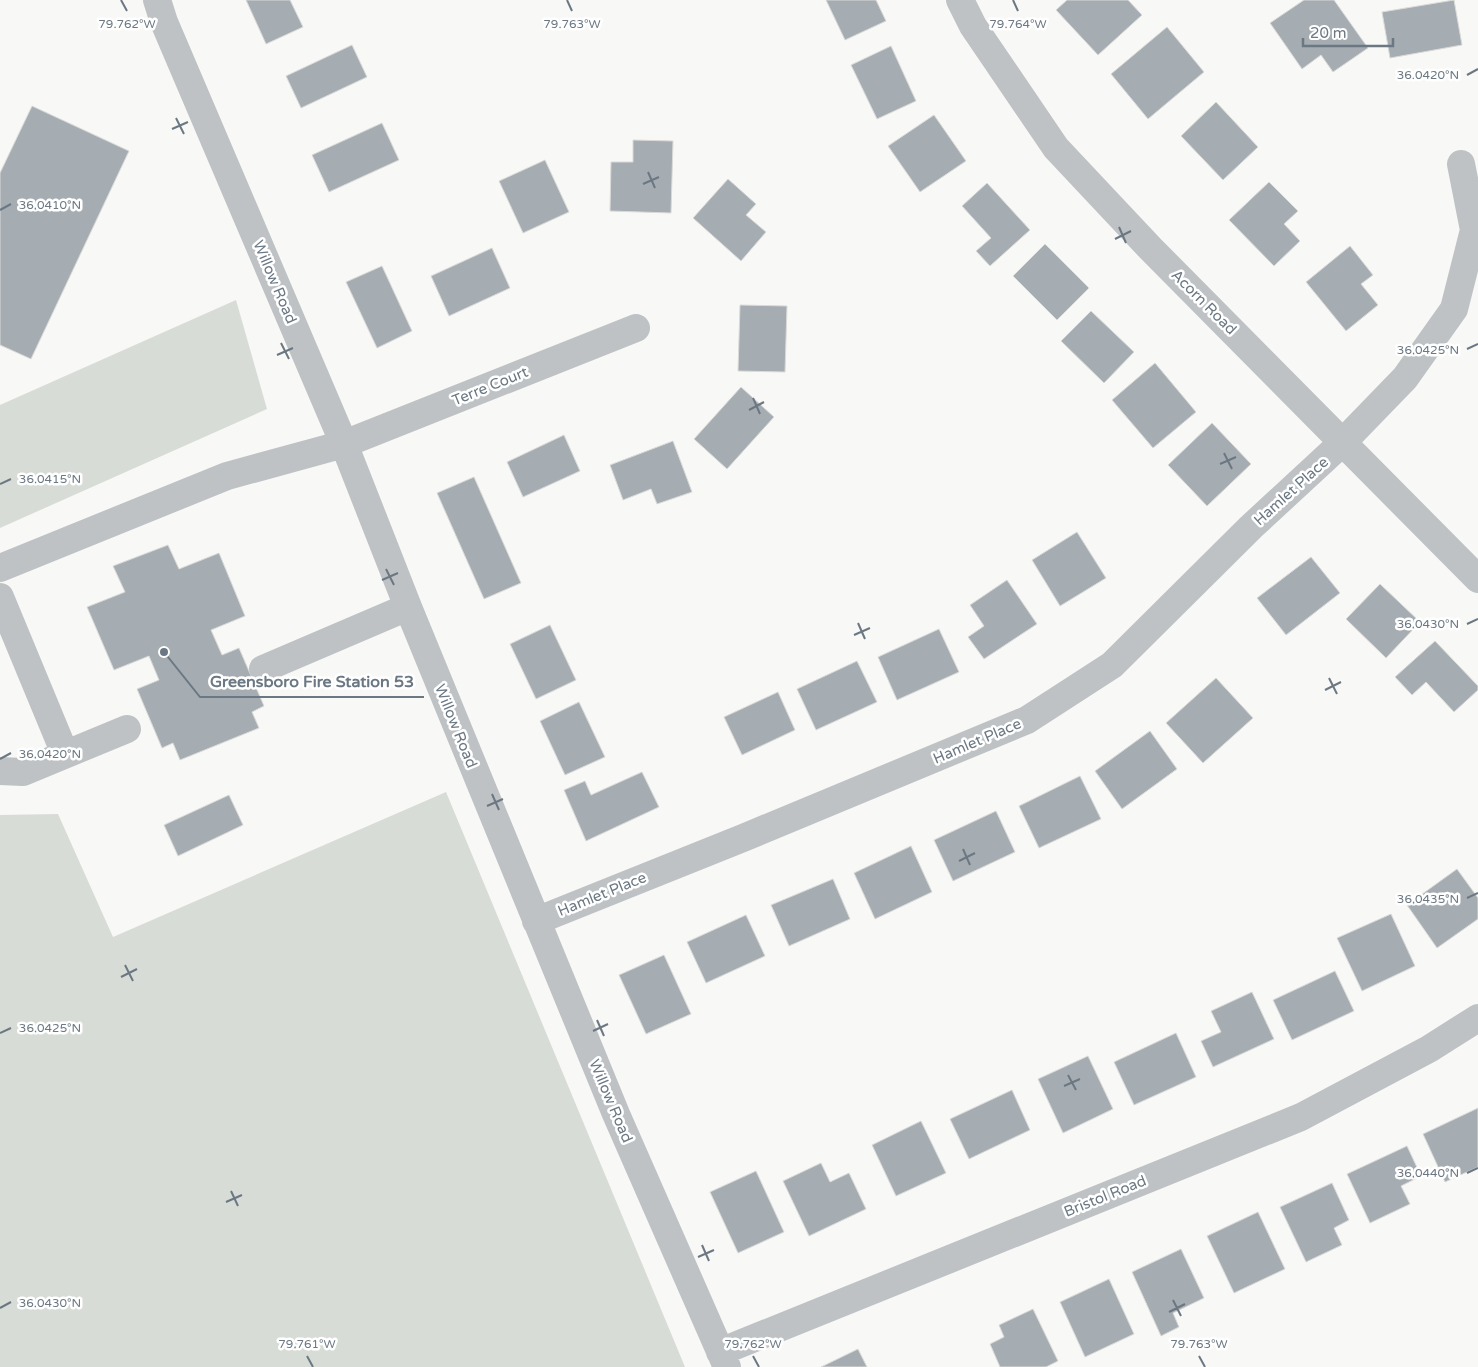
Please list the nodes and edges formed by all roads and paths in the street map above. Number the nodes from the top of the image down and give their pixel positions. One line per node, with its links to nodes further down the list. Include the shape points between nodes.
1 (157, 0): 6 (street, Willow Road)
2 (960, 0): 5 (street, Acorn Road, via 973,26 1056,148)
3 (1461, 164): 5 (street, Hamlet Place, via 1474,230 1454,309 1405,378)
4 (636, 328): 6 (street, Terre Court)
5 (1343, 442): 8 (street, Acorn Road); 15 (street, Hamlet Place, via 1112,665 1027,720)
6 (344, 444): 7 (street, Terre Court, via 226,476); 10 (street, Willow Road)
7 (0, 568)
8 (1478, 579)
9 (0, 597): 13 (street)
10 (408, 607): 11 (street); 15 (street, Willow Road)
11 (263, 669)
12 (127, 728): 13 (street)
13 (66, 754): 14 (street, via 23,772)
14 (0, 771)
15 (536, 921): 17 (street, Willow Road, via 616,1114)
16 (1478, 1018): 17 (street, Bristol Road, via 1429,1049 1301,1116)
17 (724, 1359)

